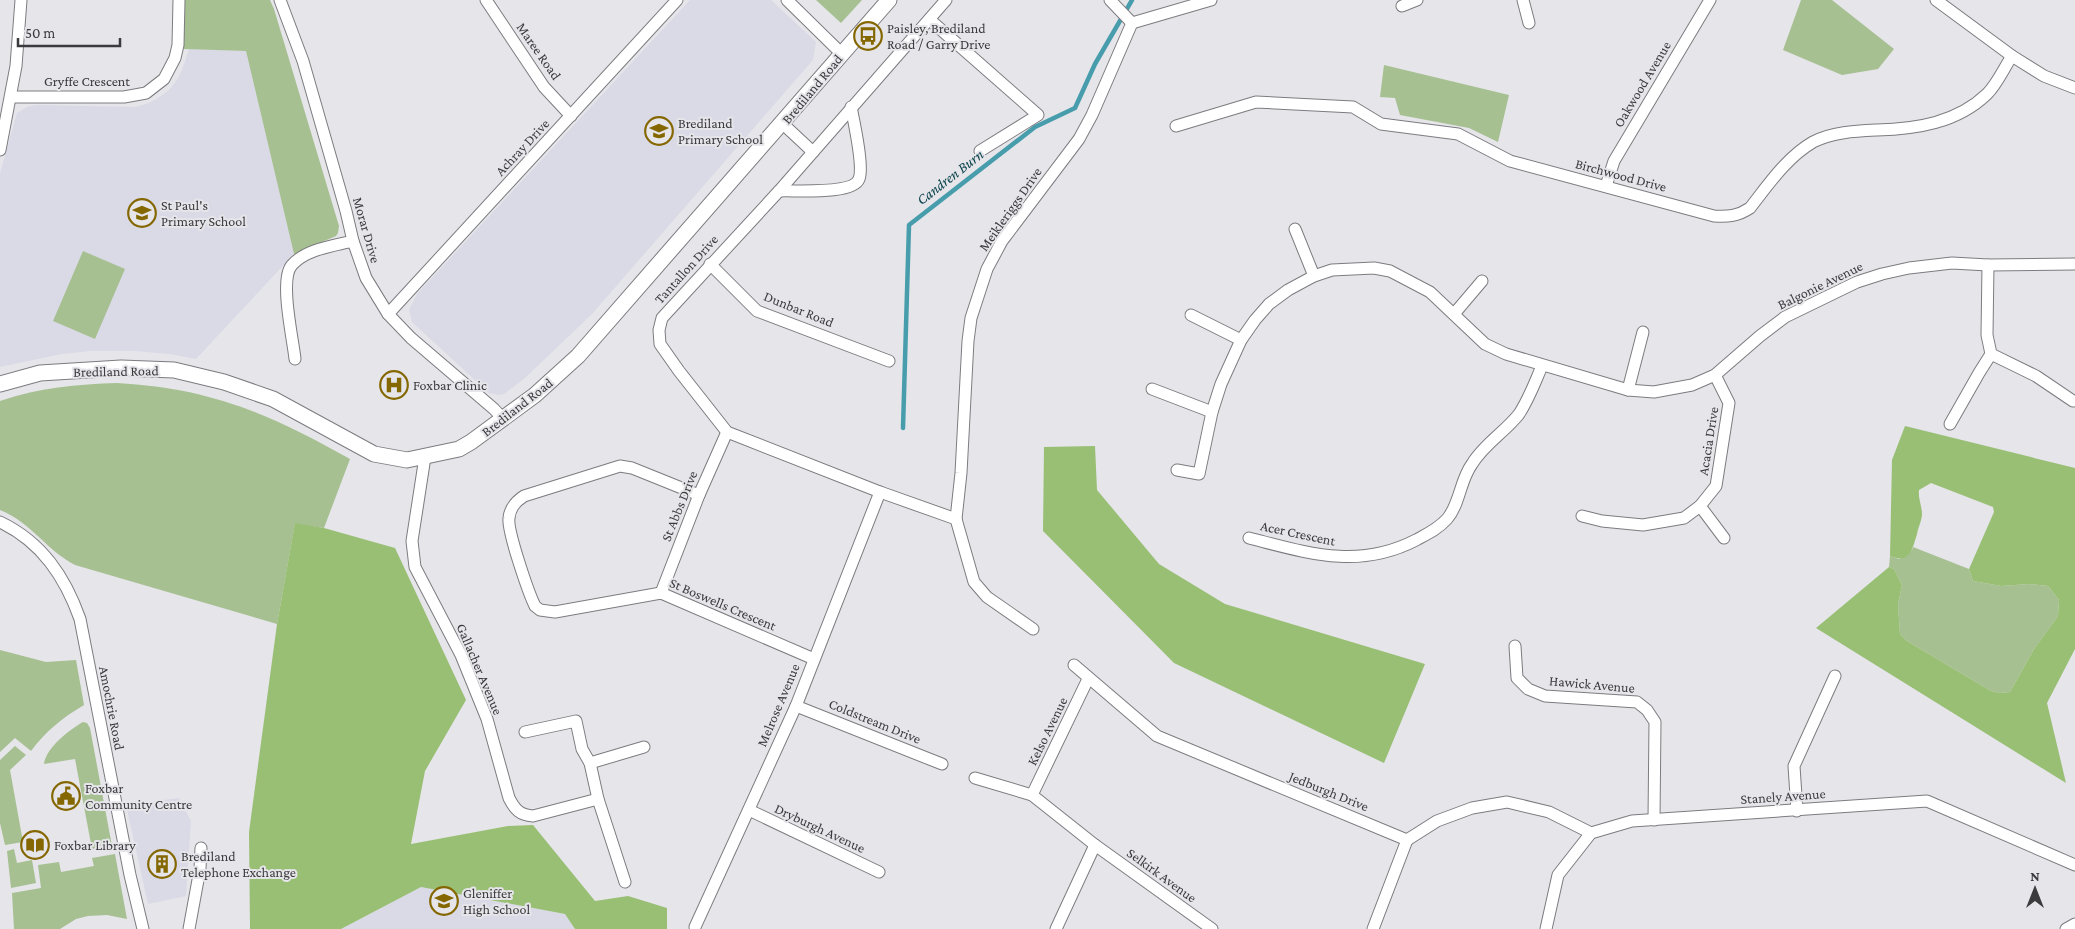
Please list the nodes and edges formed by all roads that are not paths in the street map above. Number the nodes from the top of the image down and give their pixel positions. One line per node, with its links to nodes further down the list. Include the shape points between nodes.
1 (21, 0): 22 (street)
2 (179, 0): 22 (street, Gryffe Crescent, via 175,58 164,79 146,93 124,96)
3 (280, 0): 33 (street, Morar Drive, via 303,61)
4 (486, 0): 24 (street, Maree Road, via 544,87)
5 (678, 0): 24 (street, Achray Drive)
6 (787, 0): 19 (street)
7 (889, 0): 19 (street, Brediland Road)
8 (946, 0): 16 (street, Tantallon Drive)
9 (1211, 0): 17 (street)
10 (1417, 0): 15 (street)
11 (1523, 0): 18 (street)
12 (1710, 0): 30 (street, Oakwood Avenue, via 1614,161)
13 (1936, 0): 20 (street)
14 (1111, 1): 17 (street)
15 (1402, 6)
16 (930, 20): 23 (street, Tantallon Drive); 28 (street, via 1038,114)
17 (1129, 20): 63 (street, Meikleriggs Drive, via 1092,115 1079,138 1002,241 987,270 971,318 968,340)
18 (1529, 23)
19 (842, 54): 25 (street, Brediland Road)
20 (2012, 56): 21 (street, via 2044,76); 30 (street, Birchwood Drive, via 1987,94 1949,119 1902,129 1859,130 1813,142 1793,157 1750,208 1741,214 1714,216)
21 (2075, 88)
22 (12, 96): 27 (street)
23 (851, 106): 29 (street, Tantallon Drive); 31 (street, via 860,163 860,178 856,184 833,190)
24 (571, 116): 39 (street, Achray Drive)
25 (782, 124): 29 (street); 54 (street, Brediland Road, via 578,356)
26 (1176, 126): 30 (street, Birchwood Drive, via 1256,102 1353,106 1381,124 1458,134 1510,161)
27 (0, 150)
28 (980, 151)
29 (813, 152): 31 (street, Tantallon Drive)
30 (1606, 186)
31 (778, 191): 34 (street, Tantallon Drive)
32 (1295, 229): 37 (street)
33 (353, 241): 39 (street, Morar Drive, via 366,278); 45 (street, via 305,255 292,265 286,276)
34 (710, 264): 46 (street, Dunbar Road, via 756,311); 56 (street, Tantallon Drive, via 662,318 660,344)
35 (2075, 264): 36 (street, Balgonie Avenue)
36 (1988, 265): 44 (street, via 1987,335); 48 (street, Balgonie Avenue, via 1952,263 1910,268 1856,282 1785,317)
37 (1314, 276): 40 (street, Balgonie Avenue, via 1354,268 1390,271 1430,292); 43 (street, Balgonie Avenue, via 1269,304)
38 (1482, 281): 40 (street)
39 (388, 314): 54 (street, Morar Drive)
40 (1454, 314): 47 (street, Balgonie Avenue, via 1485,344)
41 (1191, 315): 43 (street)
42 (1643, 332): 51 (street)
43 (1241, 340): 53 (street, Balgonie Avenue)
44 (1991, 354): 52 (street, via 2036,376); 55 (street)
45 (296, 359)
46 (889, 361)
47 (1542, 366): 51 (street, Balgonie Avenue); 65 (street, Acer Crescent, via 1519,413 1471,464 1448,518 1434,531 1382,553 1336,558)
48 (1715, 375): 51 (street, Balgonie Avenue, via 1676,389 1654,392); 61 (street, Acacia Drive, via 1729,403 1716,486)
49 (0, 384): 57 (street, Brediland Road, via 40,373 121,368 174,370 224,382 273,399 374,454 407,460)
50 (1152, 388): 53 (street)
51 (1628, 390)
52 (2073, 401)
53 (1212, 412): 58 (street, Balgonie Avenue, via 1199,474)
54 (504, 420): 57 (street, Brediland Road, via 459,449)
55 (1950, 424)
56 (727, 432): 59 (street); 60 (street, St Abbs Drive)
57 (425, 457): 81 (street, Gallacher Avenue, via 412,541 415,566 461,655 487,719 512,803 522,815 533,816)
58 (1177, 470)
59 (880, 492): 63 (street); 70 (street, Melrose Avenue)
60 (700, 494): 67 (street, St Abbs Drive); 67 (street, St Boswells Crescent, via 620,466 524,496 511,508 509,525 533,601 540,610 555,612)
61 (1700, 506): 62 (street, Acacia Drive, via 1684,518 1643,525); 66 (street)
62 (1582, 516)
63 (956, 519): 68 (street, Meikleriggs Drive, via 974,582 987,597)
64 (0, 522): 94 (street, Amochrie Road, via 28,539 52,565 70,592 80,619)
65 (1249, 538)
66 (1724, 538)
67 (661, 593): 70 (street, St Boswells Crescent)
68 (1033, 629)
69 (1515, 646): 84 (street, Hawick Avenue, via 1517,678 1528,689 1544,696 1637,702 1647,710 1655,722)
70 (814, 659): 74 (street, Melrose Avenue)
71 (1074, 665): 73 (street, Jedburgh Drive)
72 (1835, 676): 83 (street, via 1794,766)
73 (1088, 679): 80 (street, Kelso Avenue); 86 (street, Jedburgh Drive, via 1157,736)
74 (796, 706): 78 (street, Coldstream Drive); 82 (street, Melrose Avenue)
75 (525, 732): 77 (street, via 576,721 582,749)
76 (644, 746): 77 (street)
77 (590, 763): 81 (street)
78 (942, 764)
79 (975, 778): 80 (street, Selkirk Avenue)
80 (1032, 795): 87 (street, Selkirk Avenue)
81 (598, 799): 91 (street)
82 (749, 810): 90 (street, Dryburgh Avenue); 93 (street, Melrose Avenue)
83 (1797, 810): 84 (street, Stanely Avenue); 89 (street, Stanely Avenue, via 1927,801)
84 (1654, 820): 85 (street, Stanely Avenue, via 1632,821)
85 (1591, 833): 86 (street, via 1549,812 1508,802 1472,808 1437,822); 99 (street, via 1558,875)
86 (1407, 840): 98 (street)
87 (1095, 845): 96 (street); 97 (street, Selkirk Avenue)
88 (201, 848): 95 (street)
89 (2075, 865)
90 (879, 872)
91 (625, 882)
92 (2075, 924): 100 (street)
93 (695, 927)
94 (143, 929)
95 (189, 929)
96 (1056, 929)
97 (1212, 929)
98 (1374, 929)
99 (1546, 929)
100 (2066, 929)

